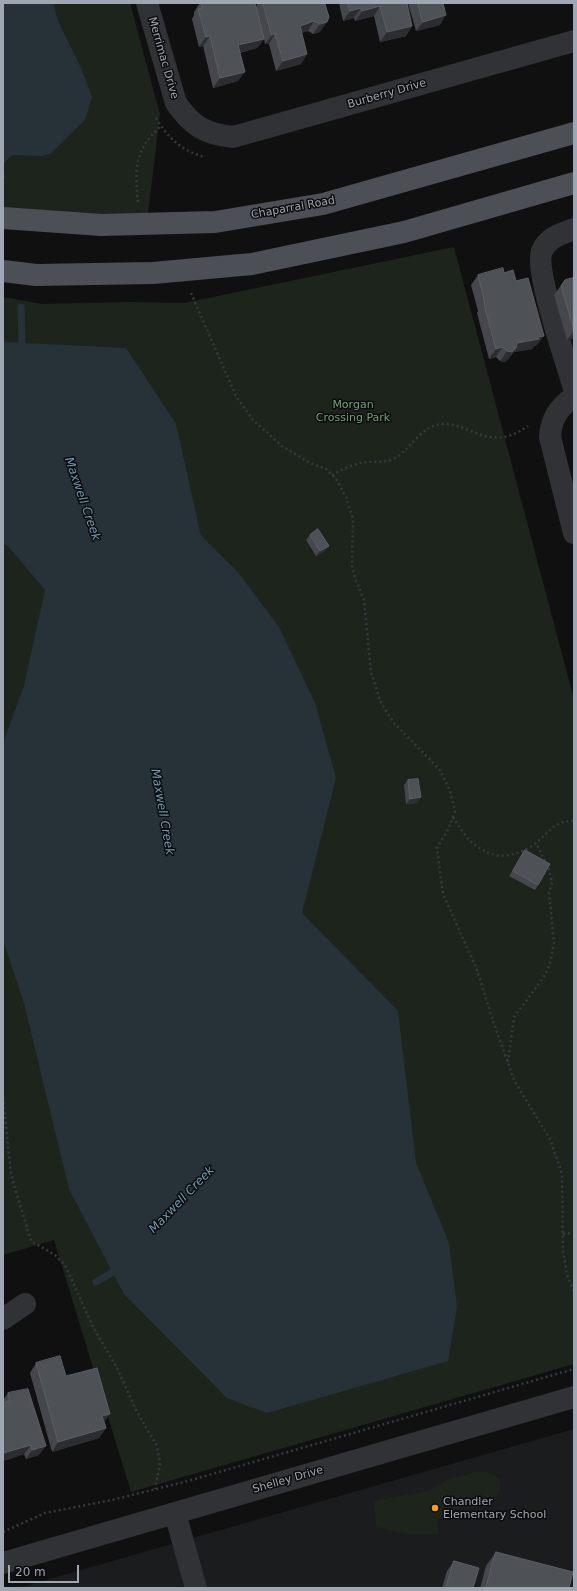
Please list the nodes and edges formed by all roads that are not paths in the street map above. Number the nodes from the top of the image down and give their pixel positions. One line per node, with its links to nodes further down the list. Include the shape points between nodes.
1 (147, 3): 3 (street, Merrimac Drive, via 176,103)
2 (574, 41): 3 (street, Burberry Drive, via 233,137 215,135)
3 (199, 128)
4 (574, 132): 6 (main road, Chaparral Road, via 323,204 215,222 101,225)
5 (574, 183): 8 (main road, via 404,232 252,264 153,273 36,275)
6 (3, 218)
7 (574, 229): 9 (street, via 550,238 542,252 542,273)
8 (3, 271)
9 (574, 388)
10 (574, 397): 11 (street, via 563,404 553,420 550,437)
11 (574, 532)
12 (25, 1304): 13 (street)
13 (3, 1319)
14 (574, 1397): 15 (street, Shelley Drive)
15 (175, 1513): 16 (street, Shelley Drive); 17 (street)
16 (3, 1563)
17 (196, 1588)

